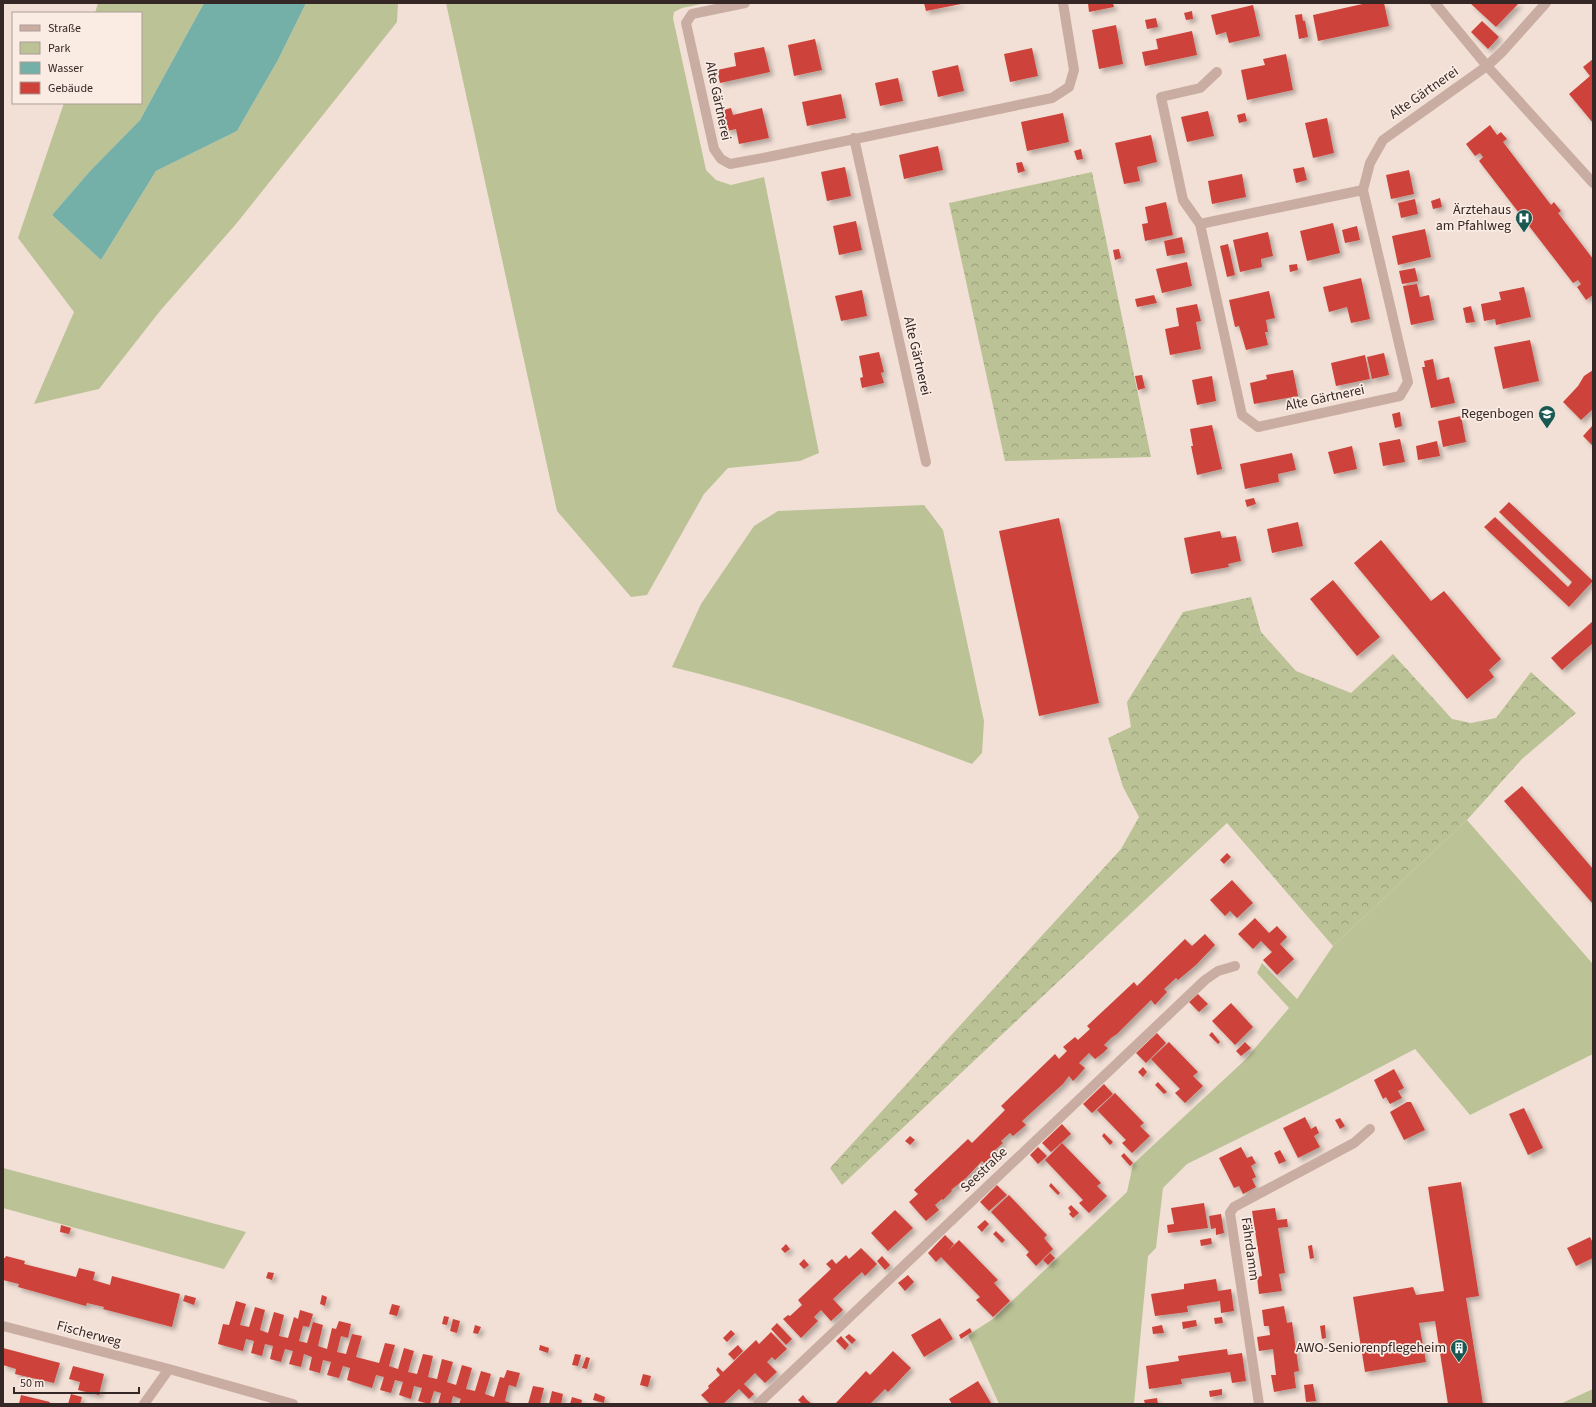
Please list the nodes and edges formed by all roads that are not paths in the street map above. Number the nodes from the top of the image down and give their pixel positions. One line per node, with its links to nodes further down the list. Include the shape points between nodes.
1 (745, 3): 7 (street, Alte Gärtnerei, via 692,14 686,23 714,149 721,160 730,164)
2 (1063, 3): 7 (street, Alte Gärtnerei, via 1074,70 1069,87 1052,98)
3 (1435, 3): 5 (street)
4 (1546, 3): 5 (street, Alte Gärtnerei)
5 (1487, 66): 8 (street); 9 (street, Alte Gärtnerei, via 1384,140 1370,163)
6 (1217, 72): 10 (street, Alte Gärtnerei, via 1200,88 1160,97 1183,200)
7 (854, 138): 11 (street, Alte Gärtnerei)
8 (1593, 183)
9 (1363, 190): 10 (street); 10 (street, Alte Gärtnerei, via 1408,382 1400,396 1258,427 1242,415)
10 (1200, 224)
11 (926, 462)
12 (1235, 966): 18 (street, Seestraße, via 1205,980)
13 (1370, 1129): 19 (street, Fährdamm, via 1354,1143 1234,1207 1230,1213)
14 (3, 1326): 15 (street, Fischerweg)
15 (168, 1369): 16 (street); 17 (street, Fischerweg)
16 (144, 1404)
17 (293, 1404)
18 (758, 1404)
19 (1259, 1404)

